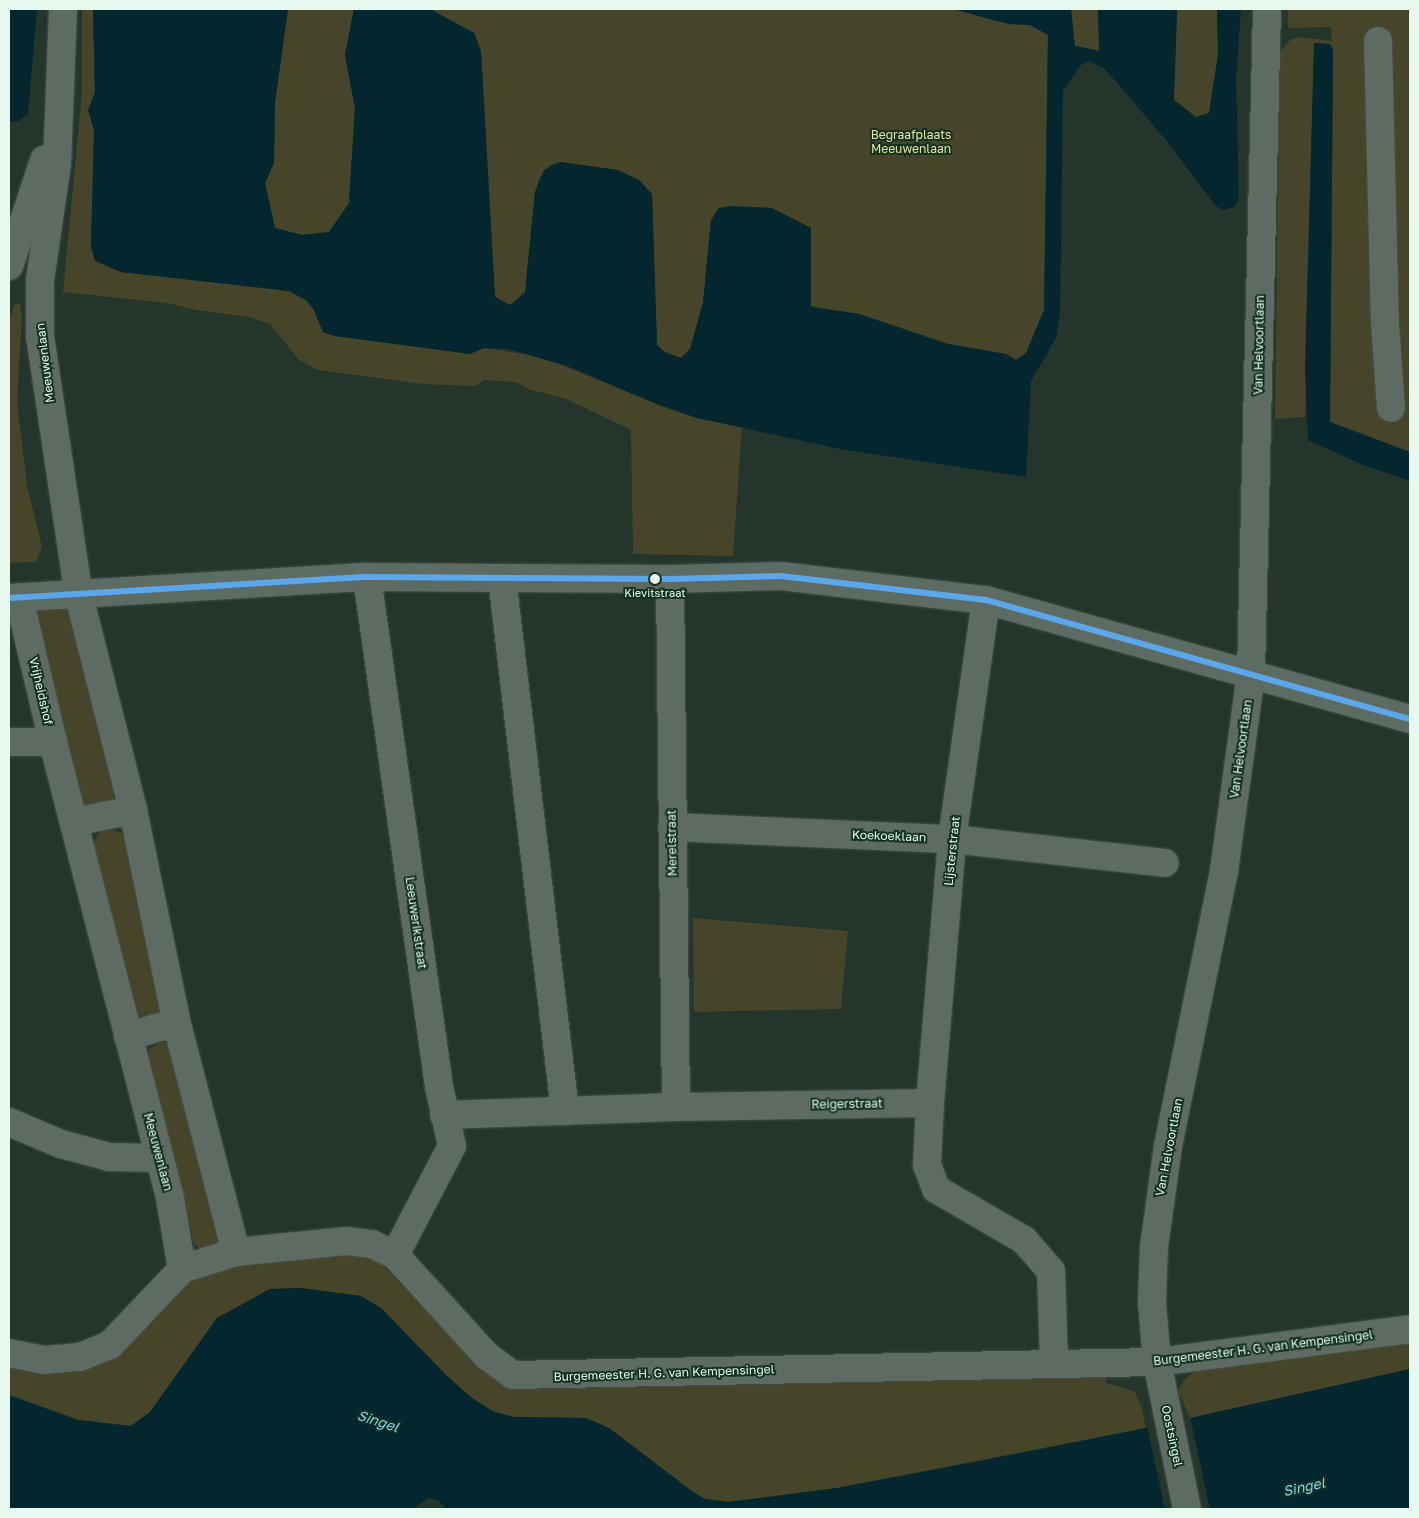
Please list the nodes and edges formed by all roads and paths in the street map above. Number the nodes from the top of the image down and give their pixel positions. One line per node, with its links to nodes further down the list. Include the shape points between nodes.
1 (63, 9): 4 (street, Meeuwenlaan)
2 (1267, 9): 13 (street, Van Helvoortlaan)
3 (1378, 42): 6 (street, via 1385,323)
4 (58, 129): 5 (street, Meeuwenlaan, via 44,160); 10 (street, Meeuwenlaan, via 57,164 40,281 40,336)
5 (9, 266)
6 (1391, 408)
7 (367, 577): 8 (street); 10 (street); 27 (street, Leeuwerikstraat)
8 (502, 578): 9 (street); 26 (street)
9 (670, 579): 12 (street, via 781,576); 19 (street, Merelstraat)
10 (79, 596): 11 (street); 17 (street, Meeuwenlaan)
11 (14, 598): 16 (street, Vrijheidshof)
12 (986, 600): 13 (street); 20 (street, Lijsterstraat)
13 (1251, 673): 14 (street); 36 (street, Van Helvoortlaan, via 1224,871 1158,1209 1152,1303)
14 (1410, 719)
15 (9, 742): 16 (street, Vrijheidshof)
16 (53, 742): 18 (street, Meeuwenlaan)
17 (133, 810): 18 (street); 22 (street, Meeuwenlaan)
18 (75, 822): 23 (street, Meeuwenlaan)
19 (672, 827): 20 (street, Koekoeklaan); 25 (street, Merelstraat)
20 (952, 839): 21 (street, Koekoeklaan); 24 (street, Lijsterstraat)
21 (1165, 864)
22 (176, 1024): 23 (street); 30 (street, Meeuwenlaan)
23 (128, 1037): 29 (street, Meeuwenlaan)
24 (930, 1103): 25 (street, Reigerstraat); 35 (street, via 927,1165 936,1189 1024,1240 1051,1271)
25 (676, 1107): 26 (street, Reigerstraat)
26 (565, 1112): 27 (street, Reigerstraat)
27 (444, 1115): 31 (street, Leeuwerikstraat, via 452,1146)
28 (9, 1122): 29 (street, via 61,1144 109,1157)
29 (159, 1158): 32 (street, Meeuwenlaan, via 169,1193)
30 (236, 1252): 31 (street, Burgemeester H. G. van Kempensingel, via 346,1241 372,1244); 32 (street, Burgemeester H. G. van Kempensingel)
31 (395, 1255): 35 (street, Burgemeester H. G. van Kempensingel, via 487,1356 513,1375)
32 (182, 1269): 34 (street, Burgemeester H. G. van Kempensingel, via 110,1344 62,1360)
33 (1410, 1330): 36 (street, Burgemeester H. G. van Kempensingel)
34 (9, 1353)
35 (1054, 1361): 36 (street, Burgemeester H. G. van Kempensingel)
36 (1157, 1362): 37 (street, Oostsingel)
37 (1187, 1509)

